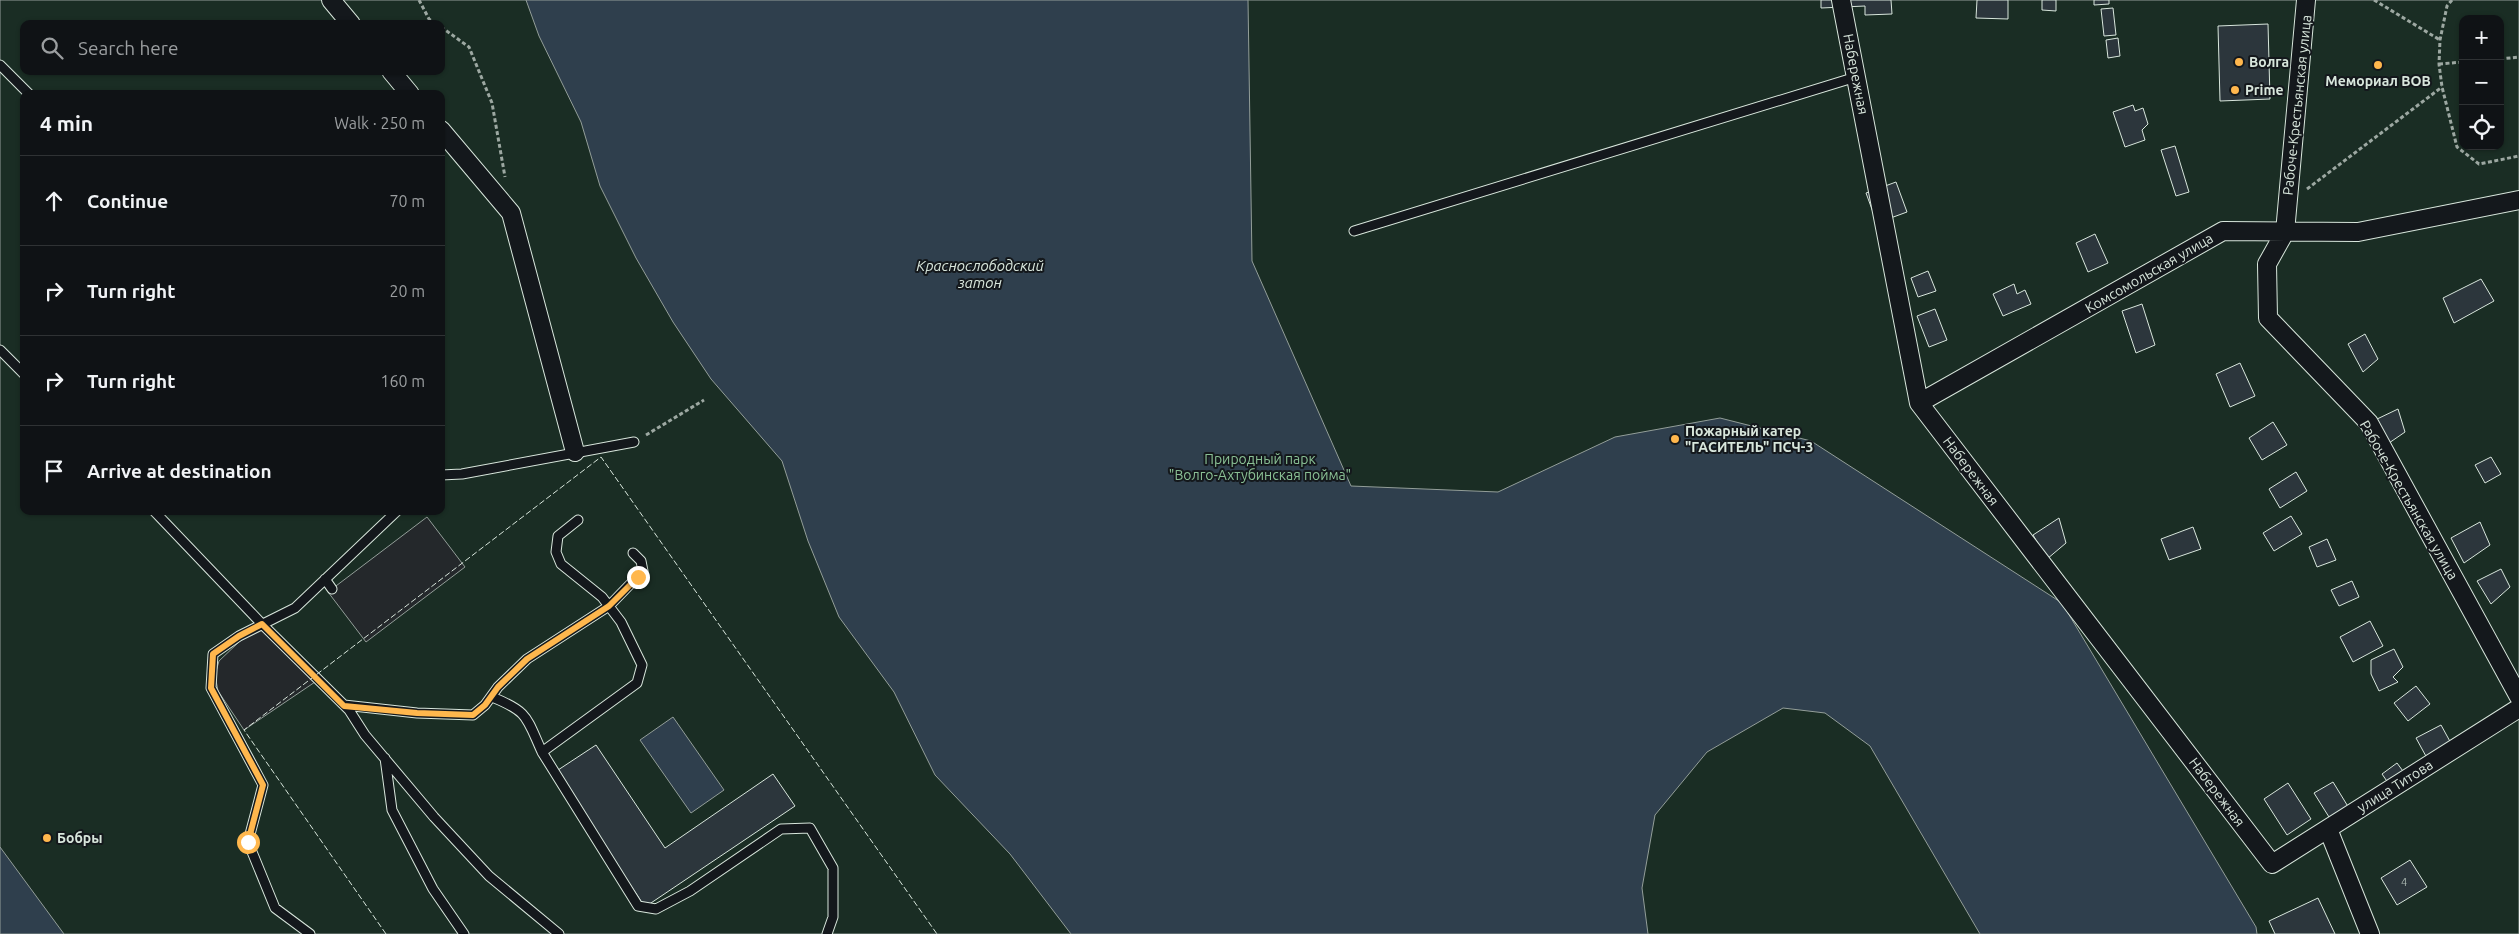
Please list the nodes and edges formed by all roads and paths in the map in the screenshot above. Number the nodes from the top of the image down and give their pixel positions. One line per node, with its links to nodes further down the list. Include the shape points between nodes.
1 (331, 0): 7 (street)
2 (419, 0): 8 (path)
3 (1841, 0): 17 (street, Набережная)
4 (2306, 0): 24 (street, Рабоче-Крестьянская улица)
5 (2374, 0): 10 (path)
6 (2452, 0): 10 (path, via 2447,6)
7 (348, 20)
8 (430, 20)
9 (445, 30): 25 (path, via 469,47 492,103)
10 (2440, 40): 14 (path)
11 (2519, 57): 12 (path)
12 (2504, 59)
13 (2459, 62): 14 (path)
14 (2439, 64): 18 (path)
15 (0, 65): 19 (lane)
16 (394, 75): 20 (street)
17 (1856, 77): 26 (lane); 31 (street, Набережная)
18 (2442, 87): 22 (path, via 2457,147 2479,164); 24 (path)
19 (25, 90)
20 (407, 90)
21 (445, 135): 25 (street)
22 (2519, 156)
23 (2519, 200): 27 (street, Комсомольская улица, via 2358,232)
24 (2288, 203): 27 (street, Рабоче-Крестьянская улица)
25 (511, 213): 33 (street)
26 (1354, 232)
27 (2285, 232): 31 (street, Комсомольская улица, via 2223,231); 43 (street, Рабоче-Крестьянская улица, via 2267,264 2268,318 2369,422)
28 (0, 350): 29 (lane)
29 (20, 370)
30 (704, 400): 32 (path)
31 (1919, 403): 50 (street, Набережная)
32 (634, 442): 33 (lane)
33 (575, 452): 34 (lane)
34 (445, 475)
35 (158, 515): 42 (lane)
36 (393, 515): 39 (lane)
37 (578, 520): 41 (lane, via 558,536 556,552 561,564)
38 (632, 553): 41 (lane, via 641,561 643,571)
39 (325, 579): 40 (lane); 42 (lane, via 295,608)
40 (332, 589)
41 (609, 606): 44 (lane, via 527,659); 47 (lane, via 621,622 642,665 637,684)
42 (262, 624): 45 (lane); 51 (lane, via 213,654 211,688 263,785 248,842 275,908)
43 (2519, 696)
44 (492, 697): 45 (lane, via 473,715); 47 (lane, via 526,715)
45 (344, 706): 48 (lane)
46 (2519, 708): 49 (street, улица Титова)
47 (542, 752): 54 (lane, via 638,906 656,909 690,892 781,829 810,828 833,868 834,917)
48 (385, 758): 52 (lane, via 392,810 433,889); 53 (lane, via 490,876)
49 (2328, 829): 50 (street, улица Титова); 55 (street)
50 (2272, 864)
51 (310, 934)
52 (464, 934)
53 (559, 934)
54 (827, 934)
55 (2370, 934)

